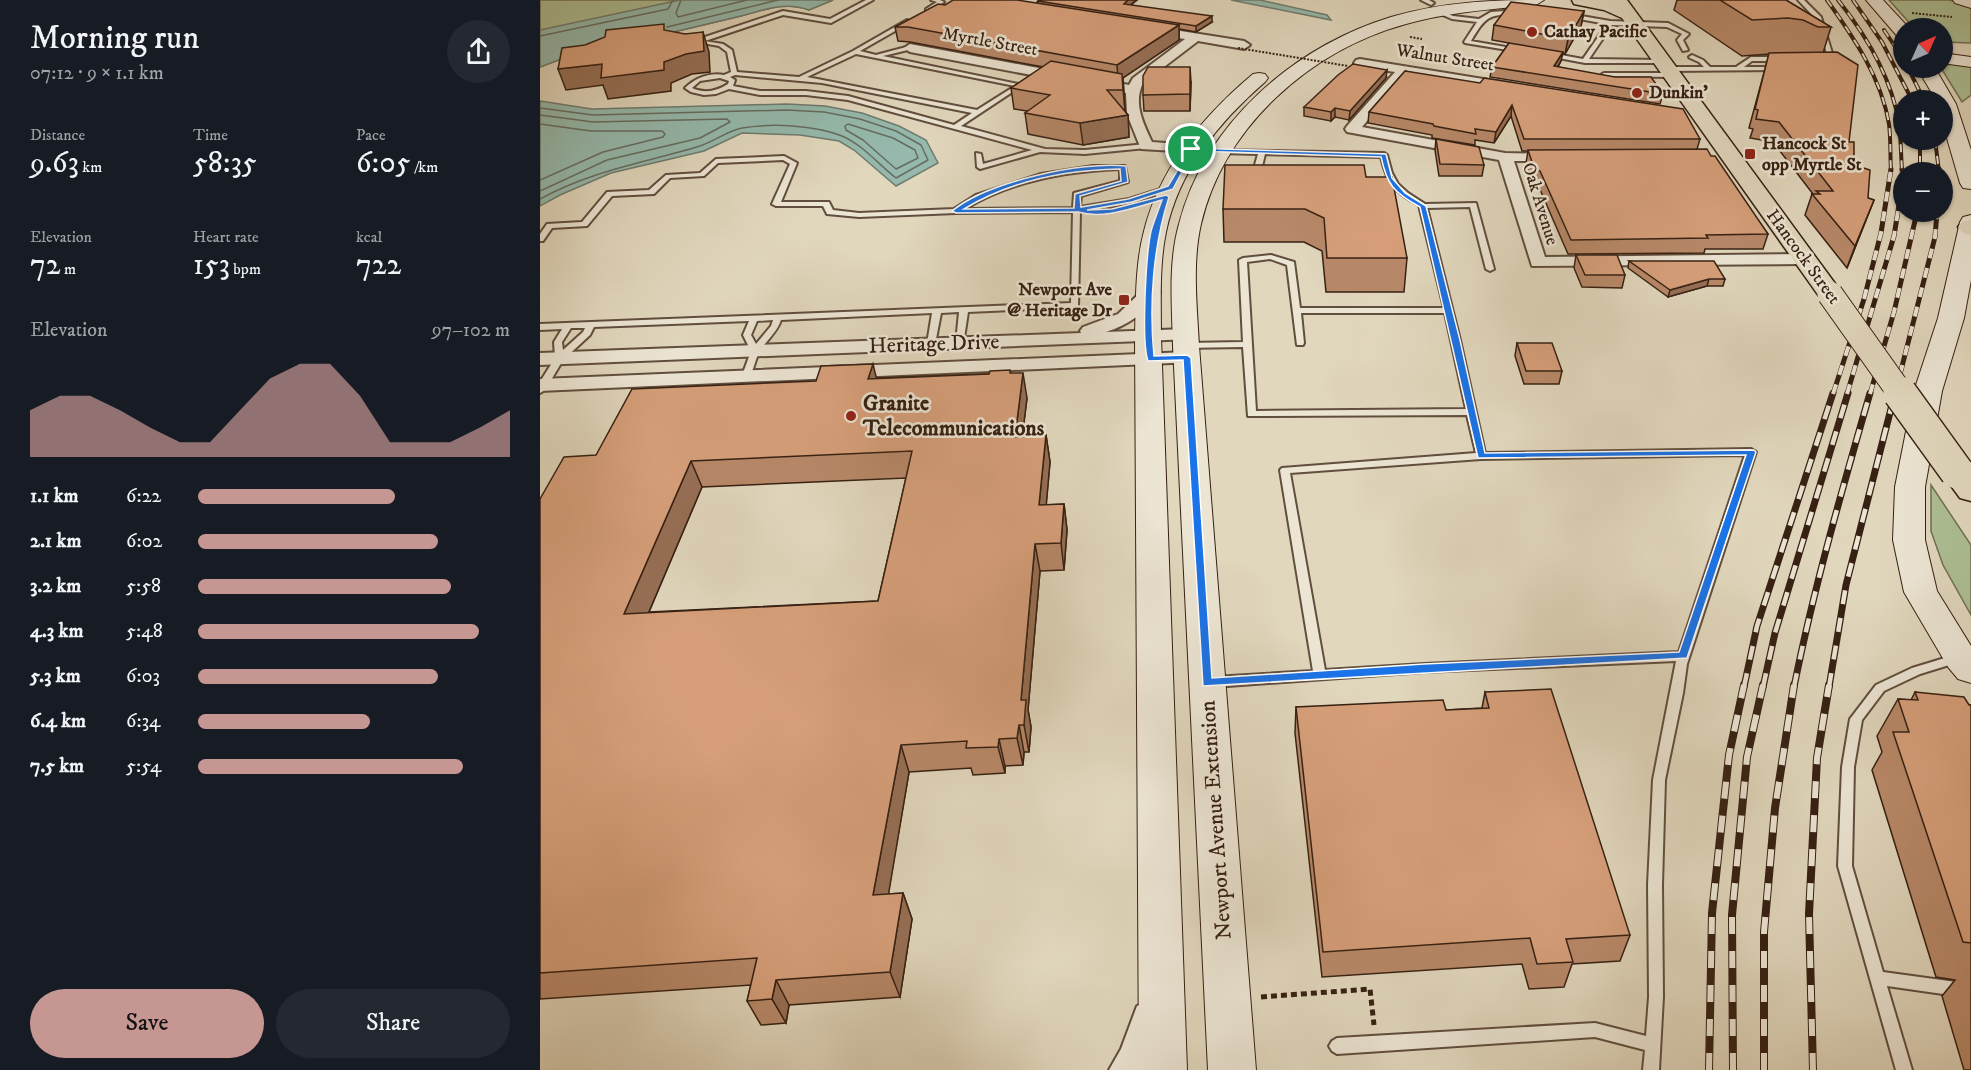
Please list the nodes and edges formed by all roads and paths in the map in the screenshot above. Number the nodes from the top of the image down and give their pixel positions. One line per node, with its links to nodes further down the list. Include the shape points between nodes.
1 (870, 0): 42 (lane, via 831,21 783,13 698,41 721,45 730,51)
2 (934, 0): 12 (lane, via 941,2)
3 (1580, 0): 10 (main road)
4 (1801, 0): 37 (lane, via 1818,17 1835,67)
5 (1874, 0): 17 (main road)
6 (1961, 0): 7 (main road)
7 (1971, 3)
8 (1436, 4): 9 (main road, Newport Avenue Extension); 16 (lane, via 1452,17); 54 (main road, Newport Avenue Extension, via 1383,13 1305,47 1227,105); 55 (main road, Newport Avenue Extension, via 1342,42 1310,62 1260,102)
9 (1530, 5): 16 (lane, via 1491,14)
10 (1627, 9): 18 (lane); 25 (lane, via 1686,34 1680,40); 40 (main road, Hancock Street)
11 (1911, 13): 14 (path)
12 (922, 14)
13 (1567, 15): 18 (lane)
14 (1961, 18)
15 (912, 19): 26 (lane)
16 (1480, 21): 27 (lane, via 1467,42)
17 (1893, 21)
18 (1610, 23): 33 (lane)
19 (1140, 28): 20 (street)
20 (1196, 37): 22 (street); 49 (street, via 1150,71)
21 (1953, 45): 23 (main road)
22 (1241, 46): 35 (path, bridge)
23 (1971, 47)
24 (910, 48): 29 (lane, Myrtle Street); 49 (street, Myrtle Street)
25 (1685, 50)
26 (855, 52): 29 (lane); 45 (lane)
27 (1530, 52)
28 (1540, 54): 33 (lane)
29 (876, 56): 50 (lane, via 1020,85)
30 (1692, 57): 38 (lane)
31 (1785, 59): 39 (lane, via 1751,59)
32 (1953, 60): 34 (main road)
33 (1585, 61): 40 (lane)
34 (1971, 62)
35 (1354, 65): 41 (street, Walnut Street)
36 (1790, 67): 39 (lane)
37 (1827, 67)
38 (1708, 68): 39 (lane); 40 (lane)
39 (1738, 68)
40 (1668, 69): 43 (lane); 70 (main road, Hancock Street, via 1720,156)
41 (1404, 70): 48 (street, Walnut Street); 58 (street, via 1352,129)
42 (734, 73): 44 (lane); 45 (lane)
43 (1604, 75)
44 (726, 77): 47 (lane, via 732,80); 47 (lane, via 705,78 688,88 708,93)
45 (801, 78): 50 (lane)
46 (1932, 78): 63 (main road, via 1959,117)
47 (728, 87): 51 (lane, via 760,93 848,98)
48 (1522, 89)
49 (1132, 90): 52 (street, via 1131,100)
50 (977, 112): 51 (lane)
51 (955, 127): 53 (lane)
52 (1146, 146): 53 (lane, via 1085,152); 54 (street)
53 (1038, 149): 57 (lane, via 980,167)
54 (1191, 149): 55 (street); 64 (main road, Newport Avenue Extension)
55 (1220, 151): 56 (lane); 87 (main road, Newport Avenue Extension, via 1204,181 1191,222)
56 (1262, 153): 60 (lane, via 1254,182); 62 (lane, via 1384,155)
57 (978, 154)
58 (1505, 157): 59 (street); 70 (street, Oak Avenue, via 1538,262)
59 (1573, 157)
60 (1266, 182)
61 (1381, 182): 62 (lane)
62 (1392, 183): 65 (lane)
63 (1971, 183)
64 (1168, 192): 66 (lane, via 1112,211); 72 (main road, Newport Avenue Extension, via 1155,231)
65 (1423, 206): 71 (lane, via 1473,205); 76 (lane)
66 (1078, 210): 67 (lane); 67 (lane, via 1077,195 1124,182 1123,167 1043,176 979,197); 73 (lane, via 1076,305)
67 (956, 211): 69 (lane, via 859,214 830,212 826,204 776,204 794,163 784,158 716,161 702,175 668,176 651,192 610,194 584,224 550,226)
68 (1971, 226): 96 (main road, via 1951,318 1928,391 1910,487 1909,540 1922,592)
69 (540, 239)
70 (1805, 259): 94 (main road, Hancock Street, bridge)
71 (1490, 268)
72 (1151, 292): 82 (street, via 1138,310 1124,320 1101,329); 87 (main road, Newport Avenue Extension)
73 (964, 309): 74 (lane); 83 (lane)
74 (937, 310): 77 (lane); 84 (lane)
75 (1296, 310): 76 (lane); 85 (lane); 86 (lane, via 1291,264 1271,257 1243,260)
76 (1449, 311): 92 (lane)
77 (778, 317): 78 (lane); 88 (lane, via 776,326)
78 (754, 318): 79 (lane); 88 (lane, via 747,335)
79 (591, 325): 80 (lane); 89 (lane, via 587,333)
80 (568, 326): 81 (lane); 89 (lane)
81 (540, 327)
82 (1049, 339): 83 (street, Heritage Drive); 87 (street, Heritage Drive)
83 (960, 343): 84 (street, Heritage Drive)
84 (931, 344): 88 (street, Heritage Drive)
85 (1300, 344)
86 (1247, 345): 87 (lane); 92 (lane, via 1251,414)
87 (1171, 347): 90 (street, Heritage Drive); 98 (main road, Newport Avenue Extension); 99 (main road, Newport Avenue Extension)
88 (755, 351): 89 (street, Heritage Drive); 90 (lane)
89 (550, 359): 91 (lane)
90 (746, 376): 91 (street, Heritage Drive)
91 (541, 387)
92 (1472, 412): 93 (lane)
93 (1481, 456): 95 (lane, via 1751,452); 97 (lane, via 1286,470)
94 (1964, 482)
95 (1684, 656): 97 (lane); 104 (lane, via 1659,780)
96 (1965, 664): 100 (lane, via 1916,671 1880,688 1856,719 1848,767 1845,866)
97 (1320, 675): 98 (lane)
98 (1207, 683): 108 (main road, Newport Avenue Extension)
99 (1162, 976): 106 (street, via 1135,1058); 107 (main road, Newport Avenue Extension)
100 (1877, 978): 101 (lane); 110 (lane)
101 (1971, 991)
102 (1250, 998): 103 (path, via 1370,988)
103 (1376, 1043): 104 (lane, via 1595,1030); 105 (lane)
104 (1653, 1044): 109 (lane)
105 (1337, 1046)
106 (1126, 1070)
107 (1163, 1070)
108 (1232, 1070)
109 (1651, 1070)
110 (1904, 1070)

